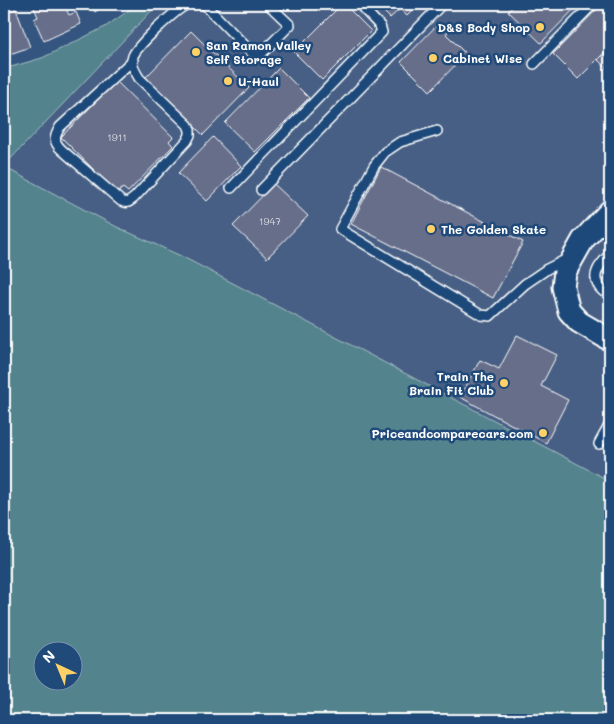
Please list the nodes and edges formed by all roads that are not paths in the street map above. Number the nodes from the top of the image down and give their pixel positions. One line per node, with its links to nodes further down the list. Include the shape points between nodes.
1 (187, 4): 7 (lane, via 166,20 140,47)
2 (205, 4): 3 (lane, via 257,58 290,25)
3 (269, 4)
4 (359, 4): 10 (lane, via 382,32)
5 (442, 4): 11 (lane)
6 (593, 4): 8 (lane)
7 (133, 60): 7 (lane, via 139,78 188,125 190,135 176,154 126,203 57,146 55,139 60,127)
8 (534, 64)
9 (437, 131): 13 (lane, via 400,142 385,152 340,229 481,315 490,316 525,284)
10 (231, 188)
11 (261, 190)
12 (610, 211): 13 (street)
13 (578, 248): 16 (street, via 565,272 563,287 569,311 579,322)
14 (610, 254): 15 (lane, via 599,267 595,280 603,292)
15 (610, 294)
16 (610, 340)
17 (610, 424): 18 (lane)
18 (599, 444)

